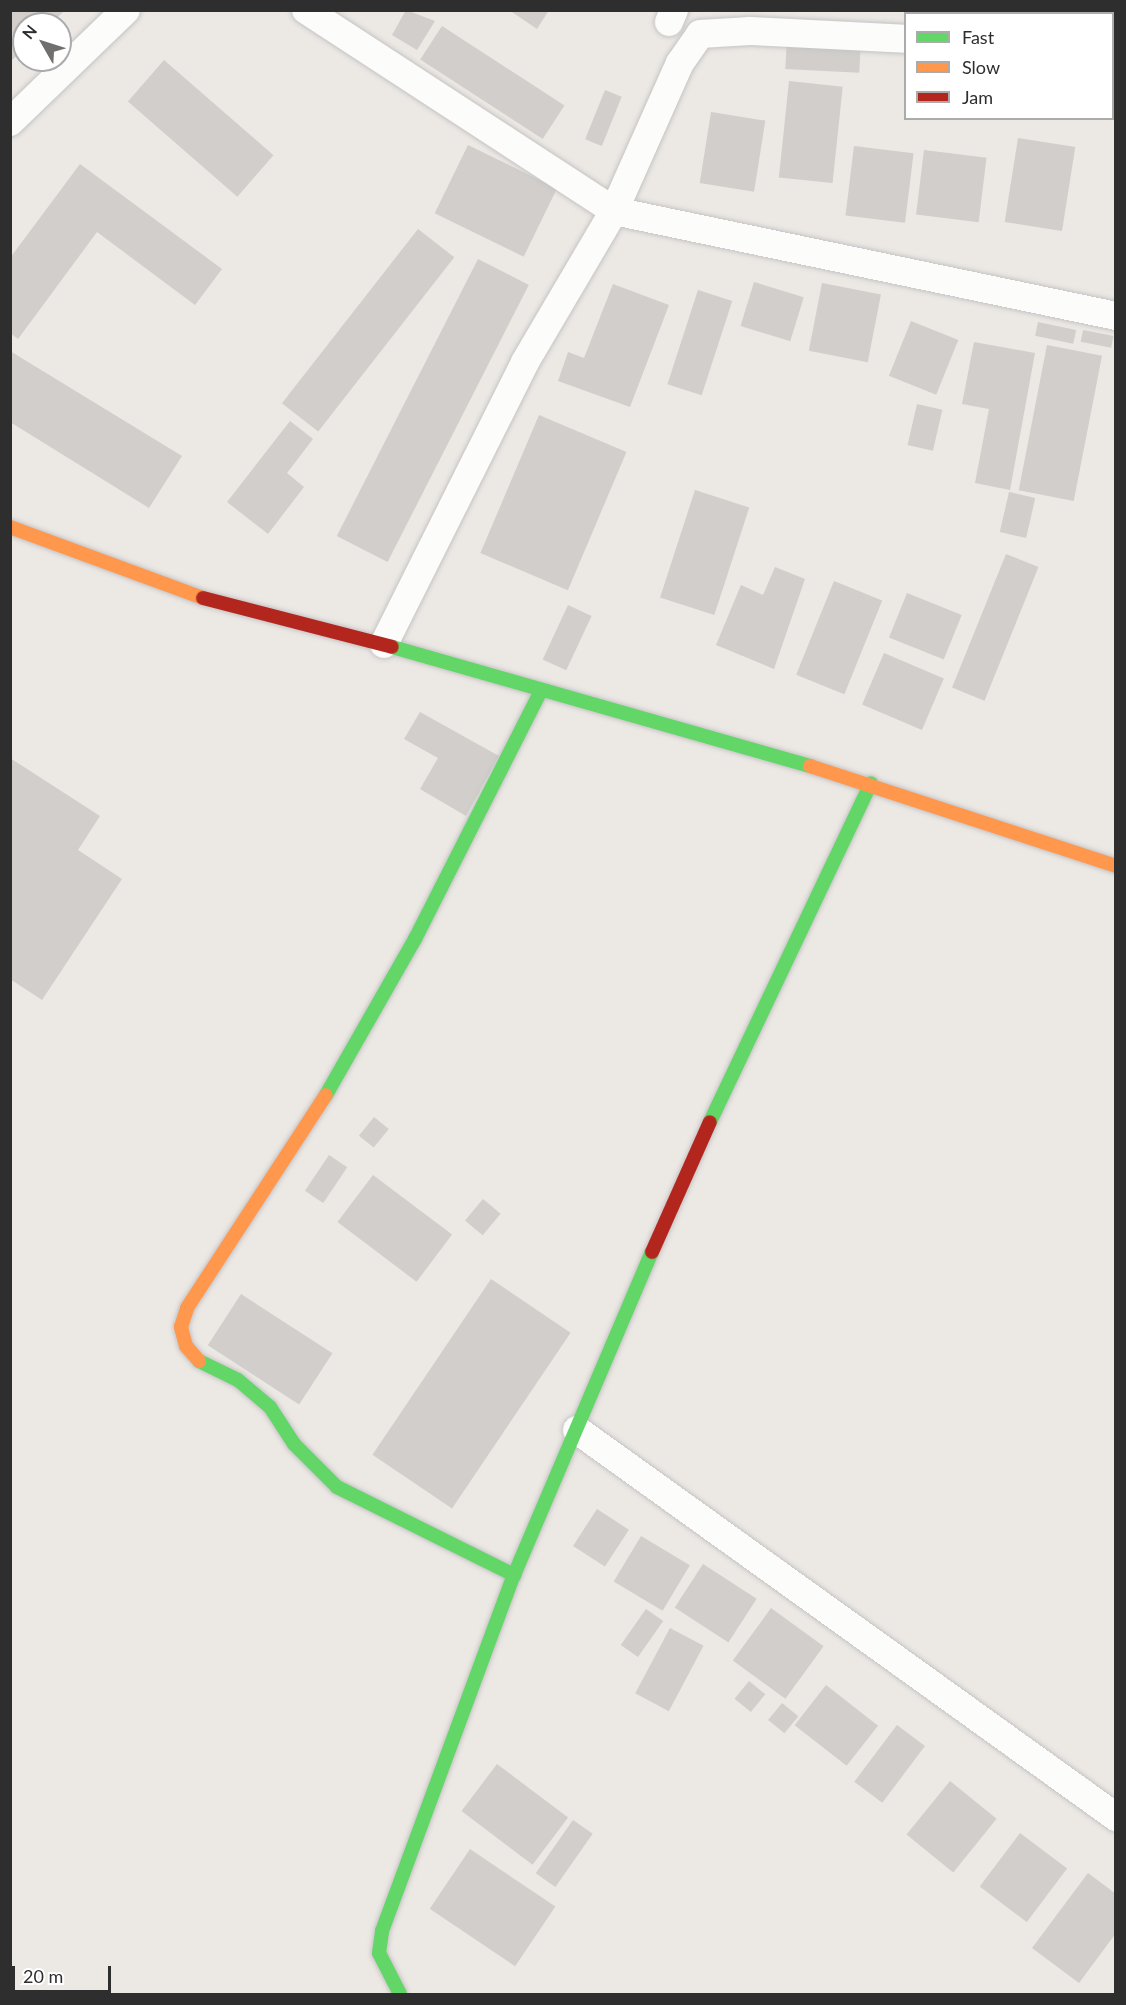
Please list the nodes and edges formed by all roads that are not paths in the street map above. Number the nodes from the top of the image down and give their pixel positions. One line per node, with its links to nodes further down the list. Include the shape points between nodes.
1 (126, 10): 4 (street)
2 (306, 10): 5 (street)
3 (904, 39): 5 (street, via 750,31 700,34 680,63)
4 (10, 122)
5 (614, 212): 6 (street); 8 (street, via 525,362)
6 (1116, 316)
7 (10, 527): 8 (street, via 190,595)
8 (384, 644): 9 (street)
9 (540, 693): 10 (street); 13 (street, via 409,949 304,1133 187,1308 181,1327 186,1346 202,1364 238,1380 270,1407 294,1444 337,1487)
10 (871, 783): 11 (street); 12 (street, via 682,1182)
11 (1116, 866)
12 (577, 1430): 13 (street); 14 (street)
13 (514, 1575): 15 (street, via 382,1931 379,1953)
14 (1116, 1818)
15 (400, 1995)

